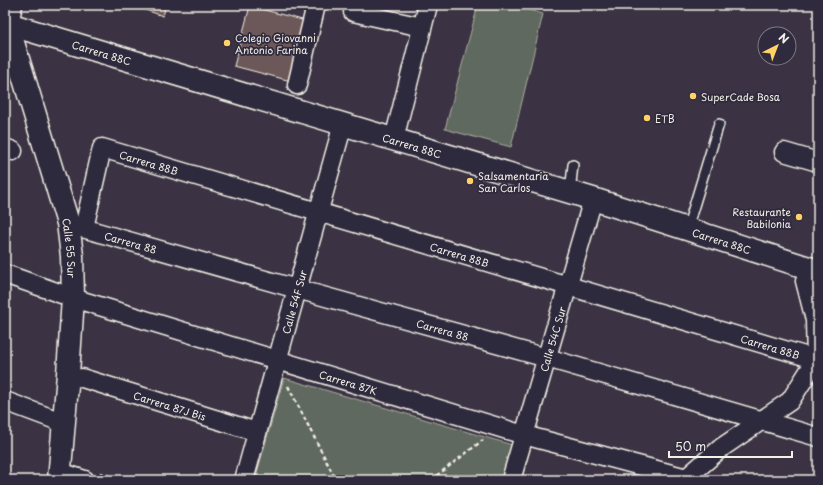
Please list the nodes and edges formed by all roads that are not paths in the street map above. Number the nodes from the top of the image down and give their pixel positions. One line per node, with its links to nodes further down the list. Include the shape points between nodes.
1 (316, 5): 6 (street)
2 (428, 5): 5 (street)
3 (353, 12): 5 (street)
4 (8, 17): 7 (street, Carrera 88C); 16 (street, Calle 55 Sur)
5 (422, 27): 9 (street)
6 (296, 85)
7 (343, 124): 9 (street, Carrera 88C); 15 (street, Calle 54F Sur)
8 (719, 124): 17 (lane)
9 (394, 139): 13 (street, Carrera 88C)
10 (784, 152): 11 (street)
11 (817, 158)
12 (573, 165): 13 (lane)
13 (570, 192): 14 (street, Carrera 88C)
14 (593, 199): 17 (street, Carrera 88C); 20 (street, Calle 54C Sur)
15 (318, 212): 16 (street, Carrera 88B, via 102,148); 20 (street, Carrera 88B); 21 (street, Calle 54F Sur)
16 (76, 226): 21 (street, Carrera 88); 22 (street, Calle 55 Sur, via 72,256)
17 (687, 229): 19 (street, Carrera 88C)
18 (5, 274): 22 (street, Carrera 87K)
19 (811, 276): 25 (street)
20 (568, 286): 23 (street, Calle 54C Sur); 25 (street, Carrera 88B)
21 (297, 289): 23 (street, Carrera 88); 24 (street, Calle 54F Sur)
22 (73, 298): 24 (street, Carrera 87K); 29 (street, Calle 55 Sur)
23 (547, 358): 28 (street, Carrera 88); 31 (street, Calle 54C Sur)
24 (277, 360): 30 (street, Calle 54F Sur); 31 (street, Carrera 87K)
25 (817, 360): 28 (street, via 790,401)
26 (82, 378): 30 (street, Carrera 87J Bis)
27 (5, 402): 29 (street)
28 (761, 421): 32 (street, Carrera 88); 34 (street, via 722,448)
29 (64, 423): 33 (street, Calle 55 Sur)
30 (257, 432): 36 (street, Calle 54F Sur)
31 (524, 435): 34 (street, Carrera 87K); 37 (street, Calle 54C Sur)
32 (818, 437)
33 (60, 476): 35 (street)
34 (688, 479)
35 (85, 480)
36 (244, 480)
37 (511, 480)

